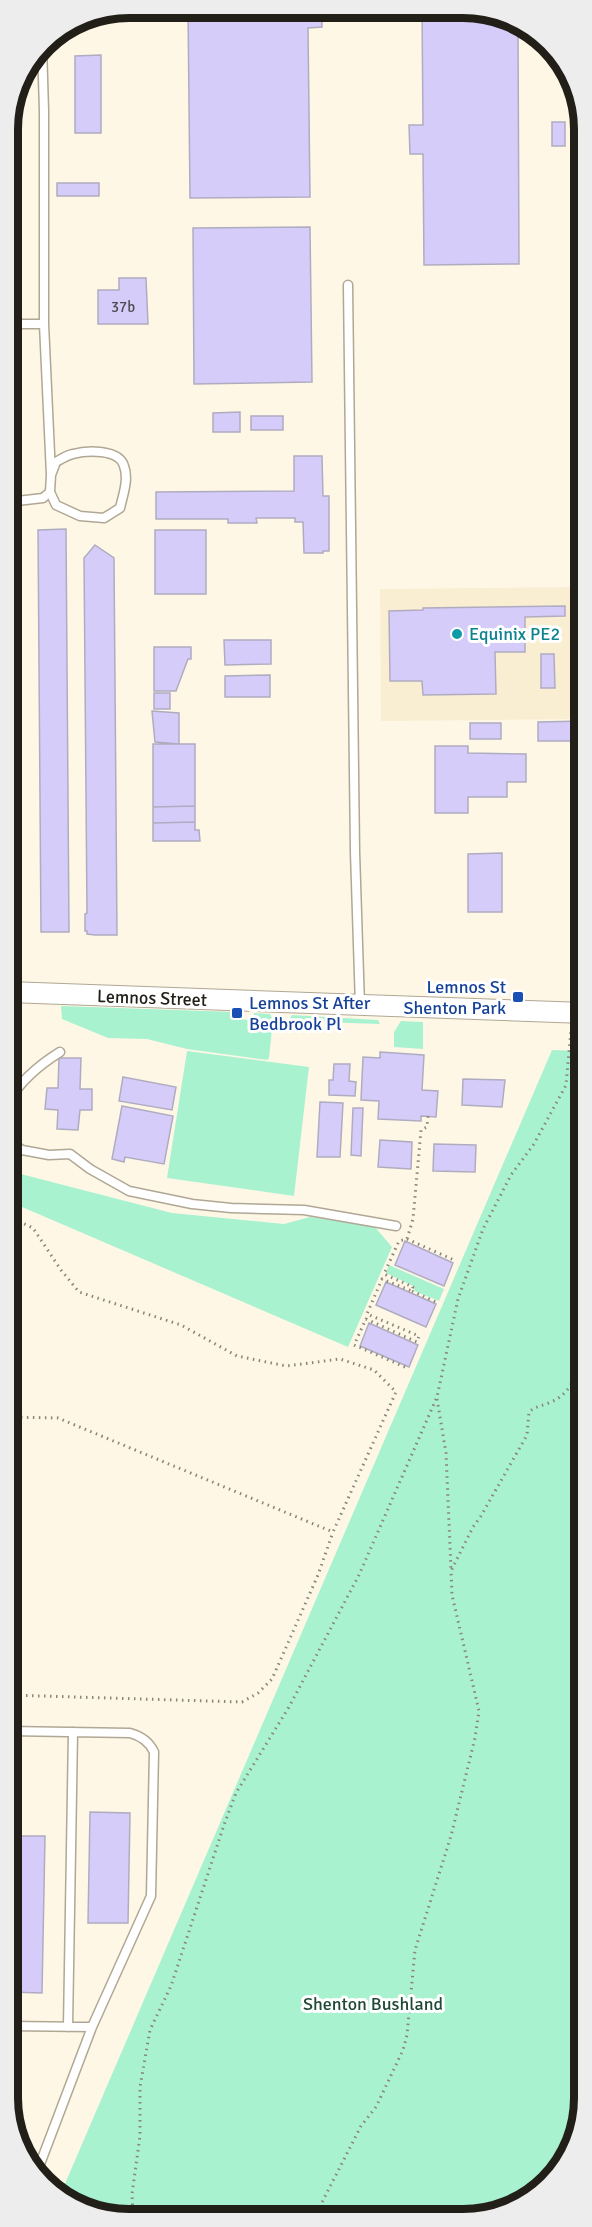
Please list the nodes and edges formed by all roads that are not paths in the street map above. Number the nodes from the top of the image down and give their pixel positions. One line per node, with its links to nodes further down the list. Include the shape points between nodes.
1 (42, 60): 4 (lane)
2 (348, 285): 9 (lane)
3 (18, 324): 4 (lane)
4 (44, 324): 5 (lane)
5 (51, 475): 6 (lane); 6 (lane, via 56,462 72,454 94,452 116,456 124,465 126,482 120,508 104,518 80,516 56,505)
6 (50, 492): 7 (lane, via 43,498)
7 (18, 501)
8 (18, 992): 9 (street, Lemnos Street)
9 (360, 1006): 10 (street, Lemnos Street)
10 (574, 1013)
11 (60, 1052): 12 (lane)
12 (18, 1087)
13 (18, 1147): 14 (lane, via 49,1155 70,1154 129,1191 192,1204 304,1210)
14 (396, 1226)
15 (18, 1731): 16 (lane)
16 (73, 1732): 18 (lane); 19 (lane, via 130,1733 144,1739 154,1752 151,1896)
17 (18, 2026): 18 (lane)
18 (68, 2026): 19 (lane)
19 (92, 2026): 20 (lane)
20 (40, 2164)

